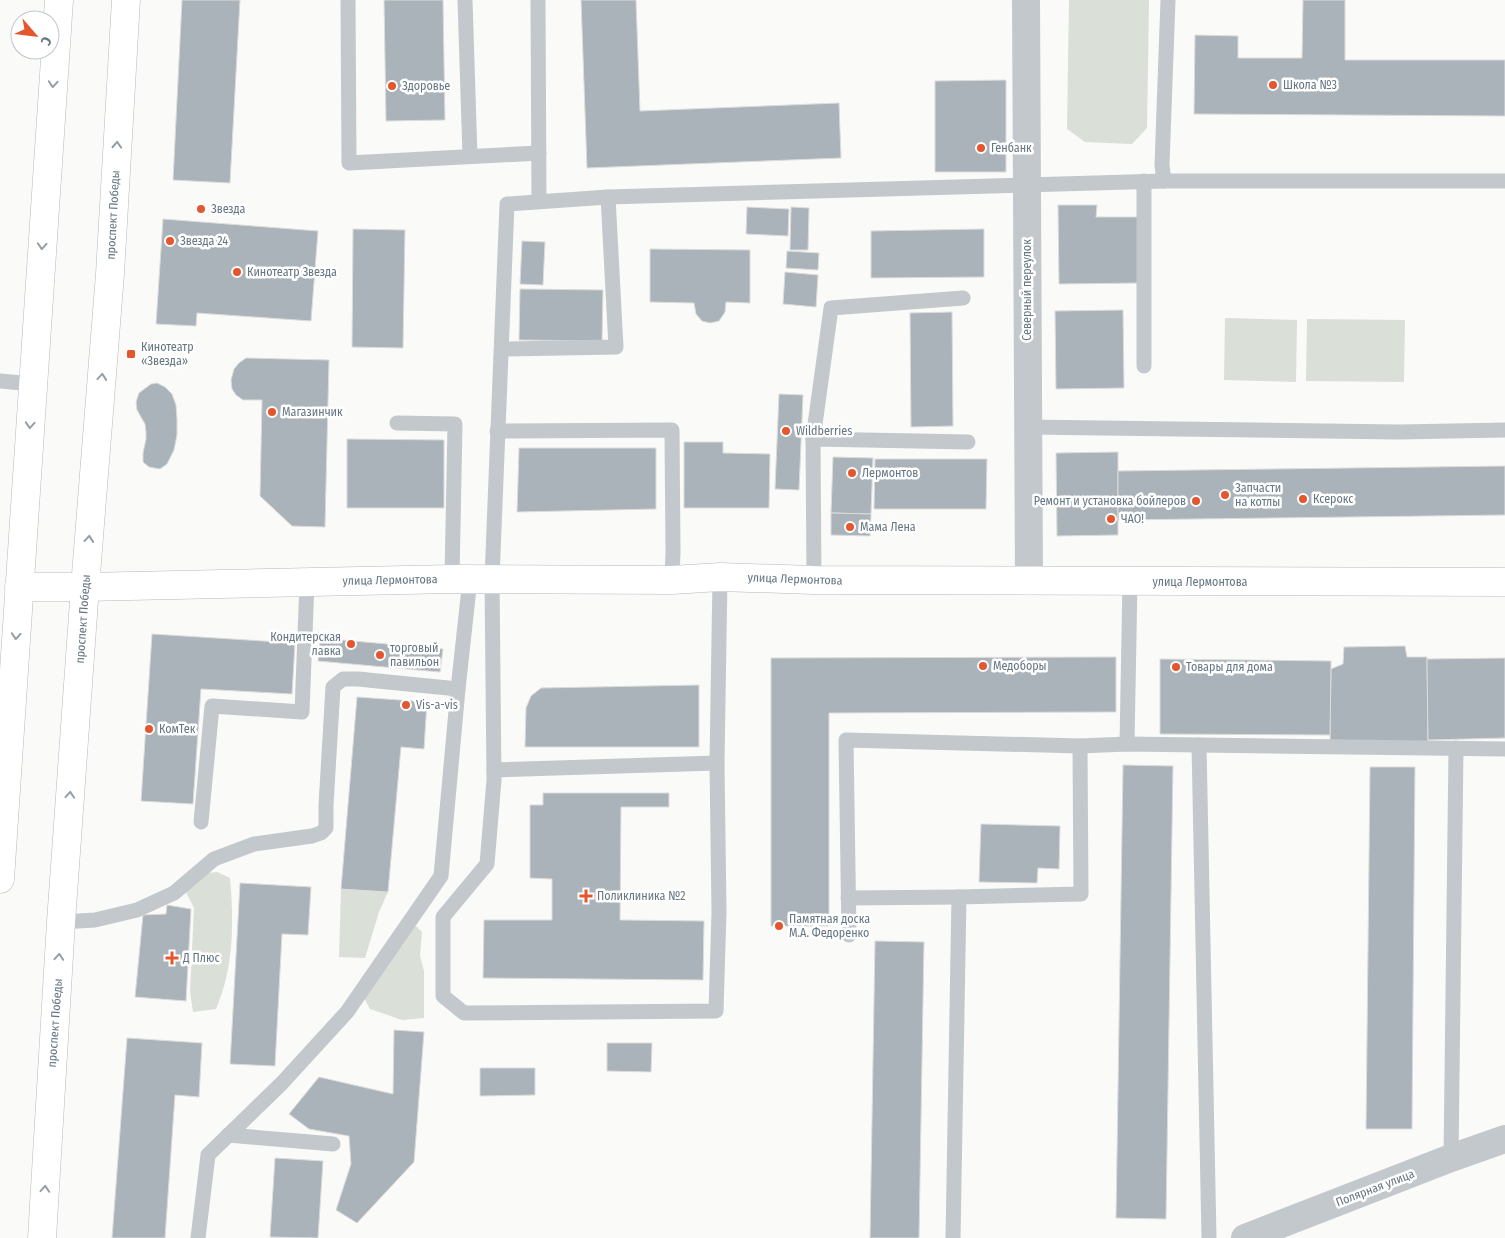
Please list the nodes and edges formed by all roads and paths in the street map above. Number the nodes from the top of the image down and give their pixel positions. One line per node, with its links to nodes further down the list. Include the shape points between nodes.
1 (59, 0): 20 (main road, one-way to 20)
2 (126, 0): 36 (main road, проспект Победы, one-way to 2, via 110,274)
3 (348, 0): 9 (lane, via 349,162)
4 (465, 0): 9 (lane)
5 (538, 0): 8 (lane)
6 (1026, 0): 13 (street, Северный переулок)
7 (1168, 0): 11 (lane)
8 (539, 153): 9 (lane); 15 (lane)
9 (470, 156)
10 (1144, 181): 11 (lane); 13 (lane); 18 (lane)
11 (1164, 181): 12 (lane)
12 (1505, 181)
13 (1028, 185): 14 (lane); 22 (street, Северный переулок)
14 (608, 197): 15 (lane); 17 (lane, via 616,347)
15 (539, 201): 17 (lane, via 507,204)
16 (963, 298): 25 (lane, via 831,308)
17 (502, 349): 24 (lane)
18 (1144, 366)
19 (0, 381): 20 (lane)
20 (33, 384): 35 (main road, one-way to 35)
21 (397, 423): 28 (lane, via 455,424)
22 (1027, 427): 23 (lane, via 1400,432); 31 (street, Северный переулок)
23 (1505, 430)
24 (497, 431): 28 (lane); 29 (lane, via 672,430)
25 (813, 439): 26 (lane); 30 (lane)
26 (968, 442)
27 (720, 577): 29 (main road, улица Лермонтова); 30 (main road, улица Лермонтова); 43 (lane)
28 (471, 579): 29 (main road, улица Лермонтова); 33 (main road, улица Лермонтова); 37 (lane); 44 (lane)
29 (672, 580)
30 (814, 580): 31 (main road, улица Лермонтова)
31 (1029, 581): 32 (main road, улица Лермонтова)
32 (1130, 581): 34 (main road, улица Лермонтова); 38 (lane)
33 (307, 582): 36 (main road, улица Лермонтова); 45 (lane, via 302,712 212,706)
34 (1505, 582)
35 (19, 587): 36 (main road, улица Лермонтова); 46 (main road, one-way to 46)
36 (85, 587): 49 (main road, проспект Победы, one-way to 36)
37 (458, 690): 49 (lane, via 343,679 333,687 326,828 321,833 254,844 214,859 174,893 137,910 95,920); 51 (lane, via 441,876 348,1012)
38 (1127, 744): 39 (lane); 40 (lane)
39 (1199, 745): 41 (lane); 58 (lane)
40 (1080, 746): 47 (lane, via 1081,894); 48 (lane, via 846,740)
41 (1456, 748): 42 (lane); 54 (lane)
42 (1505, 748)
43 (717, 763): 44 (lane); 44 (lane, via 719,912 716,1011 464,1013 443,996 443,916 487,864)
44 (494, 770)
45 (201, 822)
46 (0, 879)
47 (959, 897): 48 (lane); 57 (lane)
48 (848, 898): 50 (lane)
49 (61, 922): 55 (main road, проспект Победы, one-way to 49)
50 (849, 935)
51 (228, 1135): 53 (lane); 56 (lane, via 208,1155)
52 (1505, 1139): 54 (street, Полярная улица)
53 (333, 1144)
54 (1451, 1158): 59 (street, Полярная улица)
55 (42, 1238)
56 (198, 1238)
57 (953, 1238)
58 (1209, 1238)
59 (1245, 1238)

